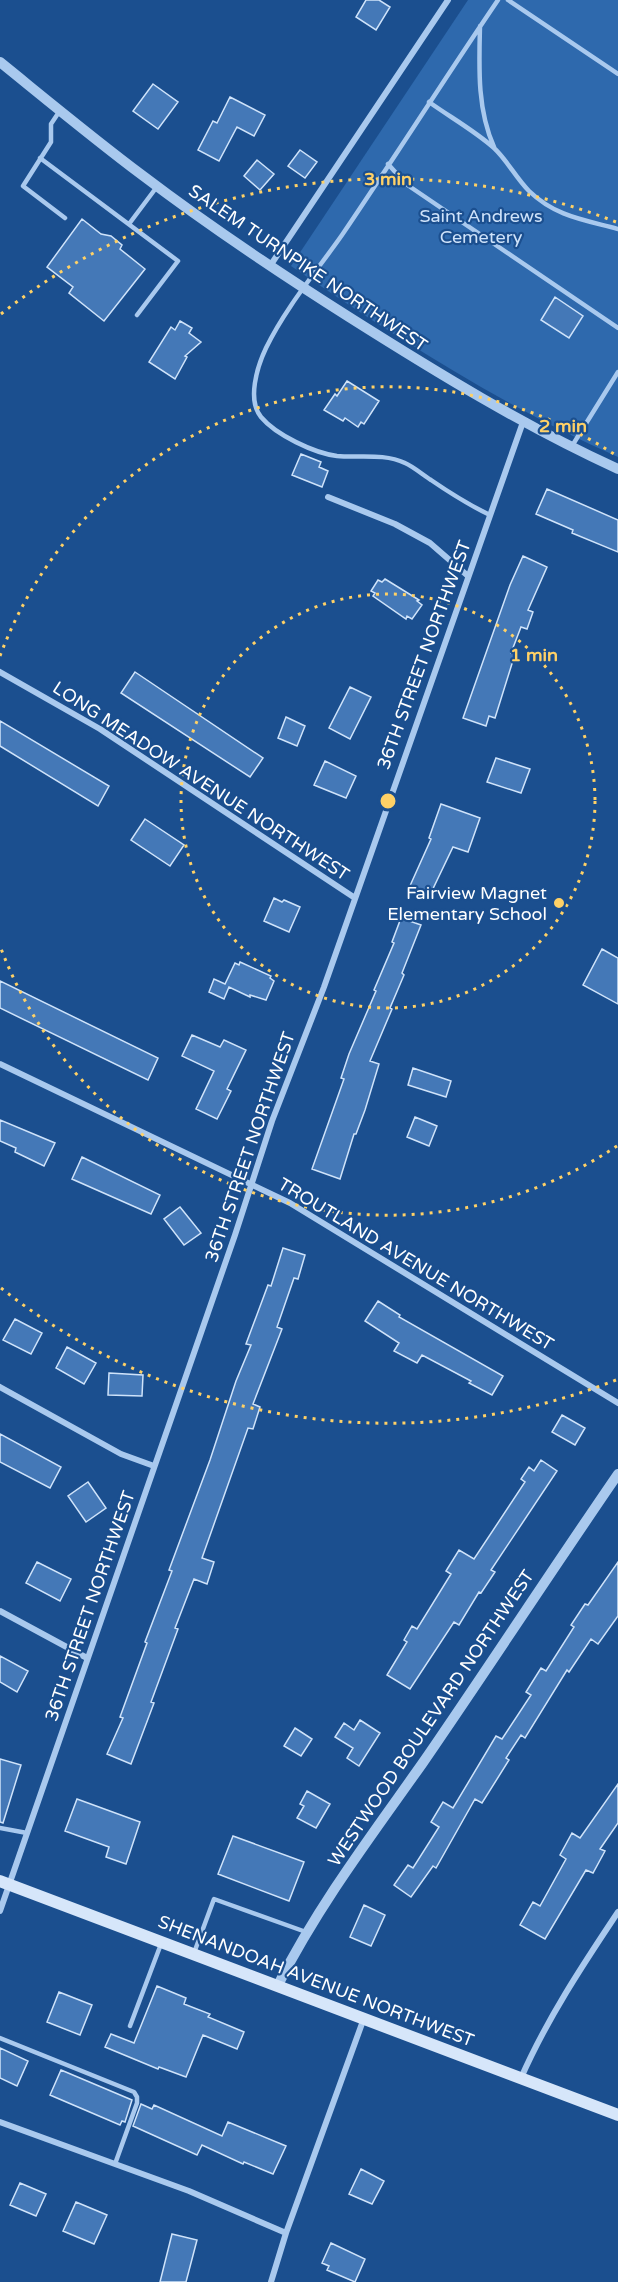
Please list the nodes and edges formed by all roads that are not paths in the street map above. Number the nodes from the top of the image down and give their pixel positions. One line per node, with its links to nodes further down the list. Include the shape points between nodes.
1 (448, 0): 16 (street)
2 (498, 0): 4 (lane)
3 (508, 0): 6 (lane)
4 (480, 26): 7 (lane); 9 (lane, via 482,107)
5 (0, 62): 8 (street, SALEM TURNPIKE NORTHWEST)
6 (618, 74)
7 (429, 102): 9 (lane); 11 (lane)
8 (60, 110): 10 (lane, via 51,124 51,142); 12 (street, SALEM TURNPIKE NORTHWEST)
9 (495, 149): 15 (lane, via 544,203 567,216)
10 (40, 158): 13 (lane, via 22,186); 14 (lane)
11 (388, 164): 17 (lane); 19 (lane, via 406,184)
12 (157, 186): 14 (lane); 16 (street, SALEM TURNPIKE NORTHWEST)
13 (65, 218)
14 (129, 224): 18 (lane, via 178,261)
15 (618, 228)
16 (270, 266): 17 (street, SALEM TURNPIKE NORTHWEST)
17 (304, 288): 23 (street, SALEM TURNPIKE NORTHWEST); 27 (lane, via 283,317 258,369 254,393 260,416 301,444 321,452 406,463)
18 (137, 315)
19 (618, 328)
20 (618, 372): 21 (lane)
21 (611, 383): 22 (lane); 24 (lane)
22 (618, 387)
23 (523, 422): 24 (street, SALEM TURNPIKE NORTHWEST); 27 (street, 36TH STREET NORTHWEST)
24 (571, 447): 25 (street, SALEM TURNPIKE NORTHWEST)
25 (618, 469)
26 (328, 497): 28 (street, via 430,543)
27 (490, 515): 28 (street, 36TH STREET NORTHWEST)
28 (468, 576): 30 (street, 36TH STREET NORTHWEST)
29 (0, 672): 30 (street, LONG MEADOW AVENUE NORTHWEST, via 100,729)
30 (355, 898): 32 (street, 36TH STREET NORTHWEST)
31 (0, 1064): 32 (street, TROUTLAND AVENUE NORTHWEST)
32 (251, 1184): 34 (street, TROUTLAND AVENUE NORTHWEST, via 290,1203); 35 (street, 36TH STREET NORTHWEST)
33 (0, 1387): 35 (street, via 121,1454)
34 (618, 1403)
35 (154, 1466): 38 (street, 36TH STREET NORTHWEST)
36 (618, 1474): 44 (street, WESTWOOD BOULEVARD NORTHWEST)
37 (0, 1611): 38 (street)
38 (87, 1658): 40 (street, 36TH STREET NORTHWEST)
39 (0, 1828): 40 (lane)
40 (27, 1833): 41 (street, 36TH STREET NORTHWEST)
41 (4, 1882): 42 (street, 36TH STREET NORTHWEST); 45 (main road, SHENANDOAH AVENUE NORTHWEST)
42 (0, 1911)
43 (618, 1912): 51 (street, via 552,2016)
44 (306, 1932): 46 (lane, via 214,1899); 47 (street, WESTWOOD BOULEVARD NORTHWEST)
45 (162, 1942): 46 (main road, SHENANDOAH AVENUE NORTHWEST); 49 (lane)
46 (194, 1953): 47 (main road, SHENANDOAH AVENUE NORTHWEST)
47 (278, 1985): 48 (main road, SHENANDOAH AVENUE NORTHWEST)
48 (364, 2018): 51 (main road, SHENANDOAH AVENUE NORTHWEST); 55 (street)
49 (130, 2026)
50 (0, 2038): 54 (lane, via 134,2092 137,2103)
51 (521, 2078): 52 (main road, SHENANDOAH AVENUE NORTHWEST)
52 (618, 2115)
53 (0, 2122): 54 (street)
54 (115, 2164): 55 (street)
55 (286, 2233): 56 (street)
56 (271, 2282)

